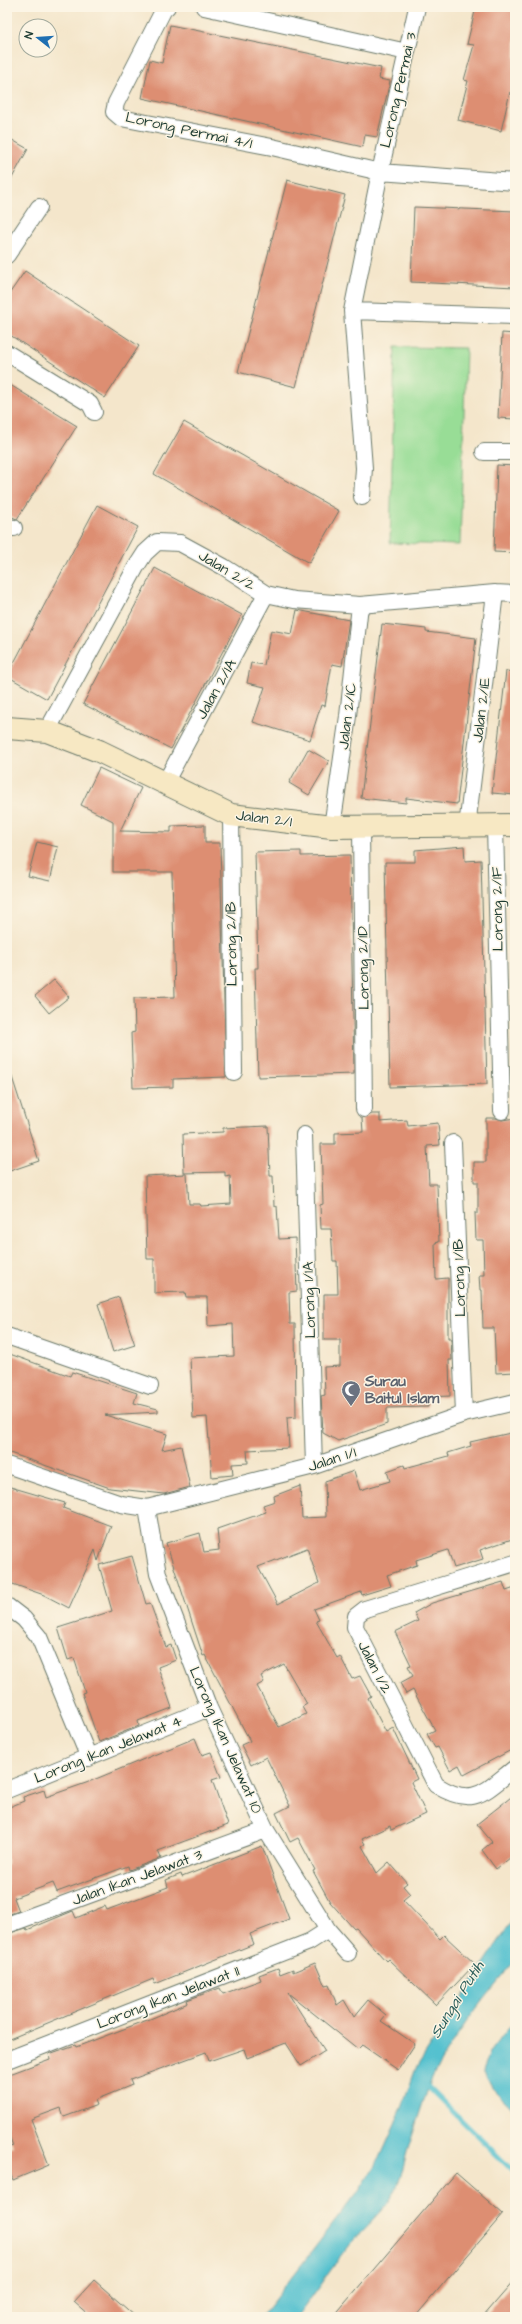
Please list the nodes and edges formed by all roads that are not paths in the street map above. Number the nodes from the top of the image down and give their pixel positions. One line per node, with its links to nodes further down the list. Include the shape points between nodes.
1 (167, 7): 5 (street, Lorong Permai 4/1, via 116,103 114,112 120,118 272,147)
2 (204, 7): 4 (street)
3 (417, 7): 4 (street, Lorong Permai 3)
4 (407, 52): 5 (street, Lorong Permai 3)
5 (380, 172): 6 (street); 9 (street, Lorong Permai 3)
6 (515, 182)
7 (38, 207): 8 (street)
8 (7, 255)
9 (352, 311): 10 (street); 15 (street, Lorong Permai 3, via 364,468)
10 (515, 316)
11 (7, 353): 12 (street, via 90,404)
12 (94, 412)
13 (484, 452): 14 (street)
14 (515, 452)
15 (362, 497)
16 (495, 593): 18 (street, Jalan 2/2); 19 (street, Jalan 2/2); 27 (street, Jalan 2/1E)
17 (266, 594): 19 (street, Jalan 2/2, via 294,600); 21 (street, Jalan 2/2, via 224,567 180,544 157,542 145,553 136,567); 22 (street, Jalan 2/1A)
18 (515, 594)
19 (360, 605): 25 (street, Jalan 2/1C)
20 (7, 728): 21 (street, Jalan 2/1)
21 (47, 731): 22 (street, Jalan 2/1, via 99,751)
22 (165, 783): 23 (street, Jalan 2/1)
23 (231, 815): 25 (street, Jalan 2/1); 28 (street, Lorong 2/1B)
24 (505, 826): 27 (street, Jalan 2/1); 30 (street, Lorong 2/1F)
25 (332, 827): 26 (street, Jalan 2/1)
26 (361, 827): 27 (street, Jalan 2/1); 29 (street, Lorong 2/1D)
27 (468, 827)
28 (234, 1072)
29 (364, 1109)
30 (502, 1111)
31 (304, 1135): 38 (street, Lorong 1/1A)
32 (453, 1143): 36 (street, Lorong 1/1B)
33 (7, 1336): 34 (street)
34 (150, 1386)
35 (515, 1402): 36 (street, Jalan 1/1)
36 (464, 1414): 38 (street, Jalan 1/1)
37 (7, 1465): 39 (street, via 121,1504)
38 (314, 1466): 39 (street, Jalan 1/1)
39 (147, 1508): 42 (street, Lorong Ikan Jelawat 10, via 158,1574)
40 (515, 1563): 44 (street, Jalan 1/2, via 365,1609 356,1616 355,1627 436,1785 449,1794 466,1797 481,1795)
41 (7, 1606): 43 (street, via 24,1619 39,1637)
42 (209, 1708): 43 (street, Lorong Ikan Jelawat 4); 46 (street, Lorong Ikan Jelawat 10)
43 (88, 1758): 45 (street, Lorong Ikan Jelawat 4)
44 (515, 1768)
45 (7, 1790)
46 (266, 1830): 47 (street, Jalan Ikan Jelawat 3); 48 (street, Lorong Ikan Jelawat 10)
47 (7, 1925)
48 (328, 1930): 49 (street, Lorong Ikan Jelawat 10); 50 (street, Lorong Ikan Jelawat 11, via 309,1942)
49 (348, 1953)
50 (7, 2060)

